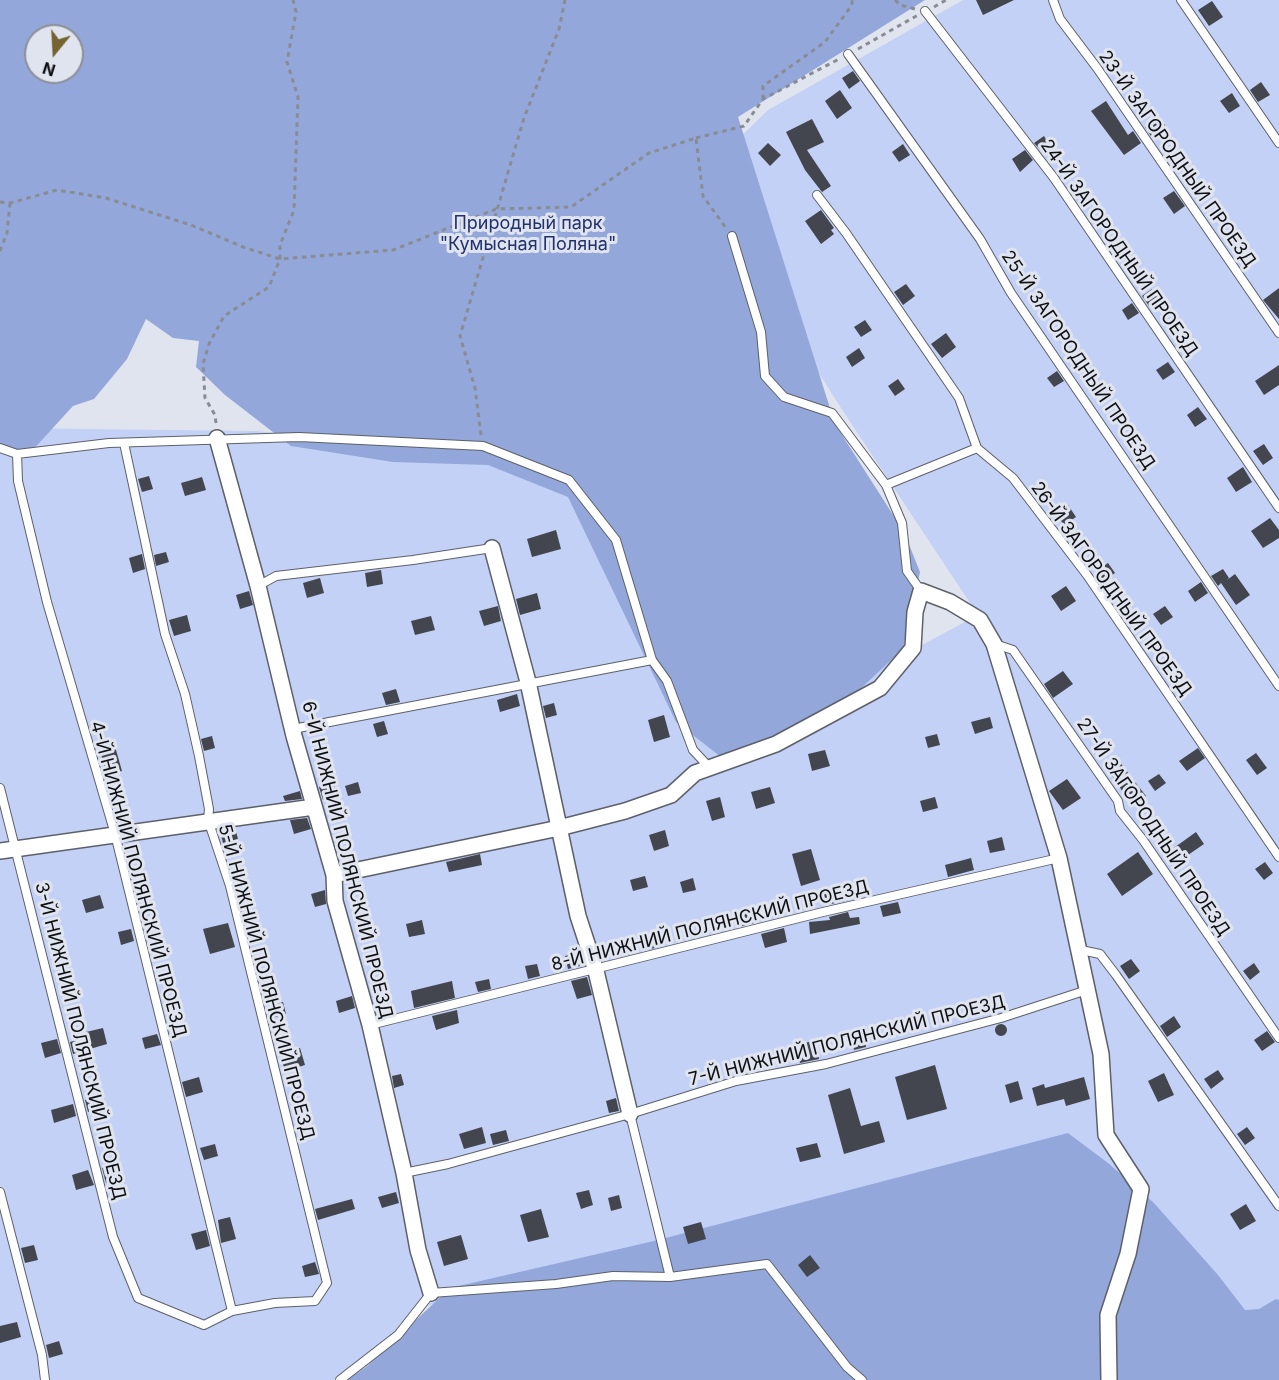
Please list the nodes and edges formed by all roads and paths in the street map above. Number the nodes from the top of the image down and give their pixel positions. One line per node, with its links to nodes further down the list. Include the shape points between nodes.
1 (293, 0): 19 (path, via 296,12 287,62 298,97 294,210 280,245)
2 (566, 0): 16 (path)
3 (852, 0): 10 (path, via 825,42 763,86)
4 (896, 0): 8 (path, via 900,5)
5 (946, 0): 8 (path)
6 (1053, 0): 20 (lane, 23-Й ЗАГОРОДНЫЙ ПРОЕЗД, via 1060,19)
7 (1181, 0): 12 (lane)
8 (925, 11): 9 (path); 28 (lane, 24-Й ЗАГОРОДНЫЙ ПРОЕЗД, via 1054,178)
9 (848, 54): 10 (path); 35 (lane, 25-Й ЗАГОРОДНЫЙ ПРОЕЗД, via 980,238 1011,293)
10 (763, 99): 11 (path, via 744,126)
11 (696, 138): 16 (path, via 649,153 571,207); 17 (path, via 703,196)
12 (1279, 143)
13 (817, 195): 25 (lane, via 959,398)
14 (0, 202): 15 (path)
15 (10, 203): 18 (path, via 7,233); 19 (path, via 57,190 106,198)
16 (496, 209): 19 (path, via 393,250); 23 (path, via 460,336 475,388)
17 (732, 236): 27 (lane, via 761,332 765,376 784,397 832,413)
18 (0, 250)
19 (280, 259): 21 (path, via 269,287 224,316 209,344 203,364 205,398 215,415)
20 (1279, 333)
21 (217, 438): 22 (lane); 23 (lane, via 299,437); 30 (street, 6-Й НИЖНИЙ ПОЛЯНСКИЙ ПРОЕЗД)
22 (124, 443): 26 (lane); 40 (lane, 5-Й НИЖНИЙ ПОЛЯНСКИЙ ПРОЕЗД, via 165,634 199,756)
23 (483, 446): 33 (lane, via 569,480 616,540)
24 (0, 448): 26 (lane)
25 (977, 448): 27 (lane); 45 (lane, 26-Й ЗАГОРОДНЫЙ ПРОЕЗД, via 1013,478 1087,575)
26 (17, 454): 42 (lane, 4-Й НИЖНИЙ ПОЛЯНСКИЙ ПРОЕЗД, via 18,481 47,602)
27 (886, 484): 31 (lane, via 903,524 907,571)
28 (1279, 508)
29 (492, 548): 30 (lane, via 276,576); 34 (street)
30 (258, 586): 36 (street, 6-Й НИЖНИЙ ПОЛЯНСКИЙ ПРОЕЗД)
31 (921, 591): 32 (street, via 980,620); 37 (street, via 915,612 913,648 880,688 776,744)
32 (994, 644): 46 (street); 52 (lane, 27-Й ЗАГОРОДНЫЙ ПРОЕЗД, via 1013,650)
33 (652, 660): 34 (lane); 37 (lane, via 668,681 693,750)
34 (528, 682): 36 (lane); 41 (street)
35 (1279, 686)
36 (293, 729): 39 (street, 6-Й НИЖНИЙ ПОЛЯНСКИЙ ПРОЕЗД)
37 (710, 768): 41 (street, via 695,772 671,795)
38 (0, 788): 43 (lane, 3-Й НИЖНИЙ ПОЛЯНСКИЙ ПРОЕЗД)
39 (314, 807): 40 (street); 47 (street, 6-Й НИЖНИЙ ПОЛЯНСКИЙ ПРОЕЗД)
40 (208, 820): 42 (street); 59 (lane, 5-Й НИЖНИЙ ПОЛЯНСКИЙ ПРОЕЗД, via 230,886 327,1283 315,1300)
41 (559, 828): 47 (street); 49 (street, via 578,916)
42 (115, 834): 43 (street); 59 (lane, 4-Й НИЖНИЙ ПОЛЯНСКИЙ ПРОЕЗД)
43 (17, 850): 44 (street); 59 (lane, 3-Й НИЖНИЙ ПОЛЯНСКИЙ ПРОЕЗД, via 113,1237 138,1298 204,1325)
44 (0, 851)
45 (1279, 857)
46 (1059, 858): 48 (street); 49 (lane, 8-Й НИЖНИЙ ПОЛЯНСКИЙ ПРОЕЗД, via 801,917)
47 (334, 875): 51 (street, 6-Й НИЖНИЙ ПОЛЯНСКИЙ ПРОЕЗД, via 335,901)
48 (1081, 950): 50 (street); 56 (lane, via 1100,954 1111,968)
49 (596, 971): 51 (lane, 8-Й НИЖНИЙ ПОЛЯНСКИЙ ПРОЕЗД); 53 (street)
50 (1087, 990): 53 (lane, 7-Й НИЖНИЙ ПОЛЯНСКИЙ ПРОЕЗД, via 1001,1018 826,1064 736,1081); 63 (street, via 1101,1054 1106,1135 1141,1189 1128,1254 1108,1315)
51 (370, 1025): 54 (street, 6-Й НИЖНИЙ ПОЛЯНСКИЙ ПРОЕЗД)
52 (1279, 1038)
53 (630, 1114): 54 (lane, 7-Й НИЖНИЙ ПОЛЯНСКИЙ ПРОЕЗД); 57 (lane)
54 (404, 1173): 58 (street, 6-Й НИЖНИЙ ПОЛЯНСКИЙ ПРОЕЗД, via 418,1250)
55 (0, 1192): 60 (lane)
56 (1279, 1206)
57 (670, 1277): 58 (lane, via 613,1276); 62 (lane, via 767,1264 847,1367)
58 (431, 1293): 61 (lane, via 398,1335)
59 (232, 1311)
60 (45, 1380)
61 (340, 1380)
62 (862, 1380)
63 (1109, 1380)

